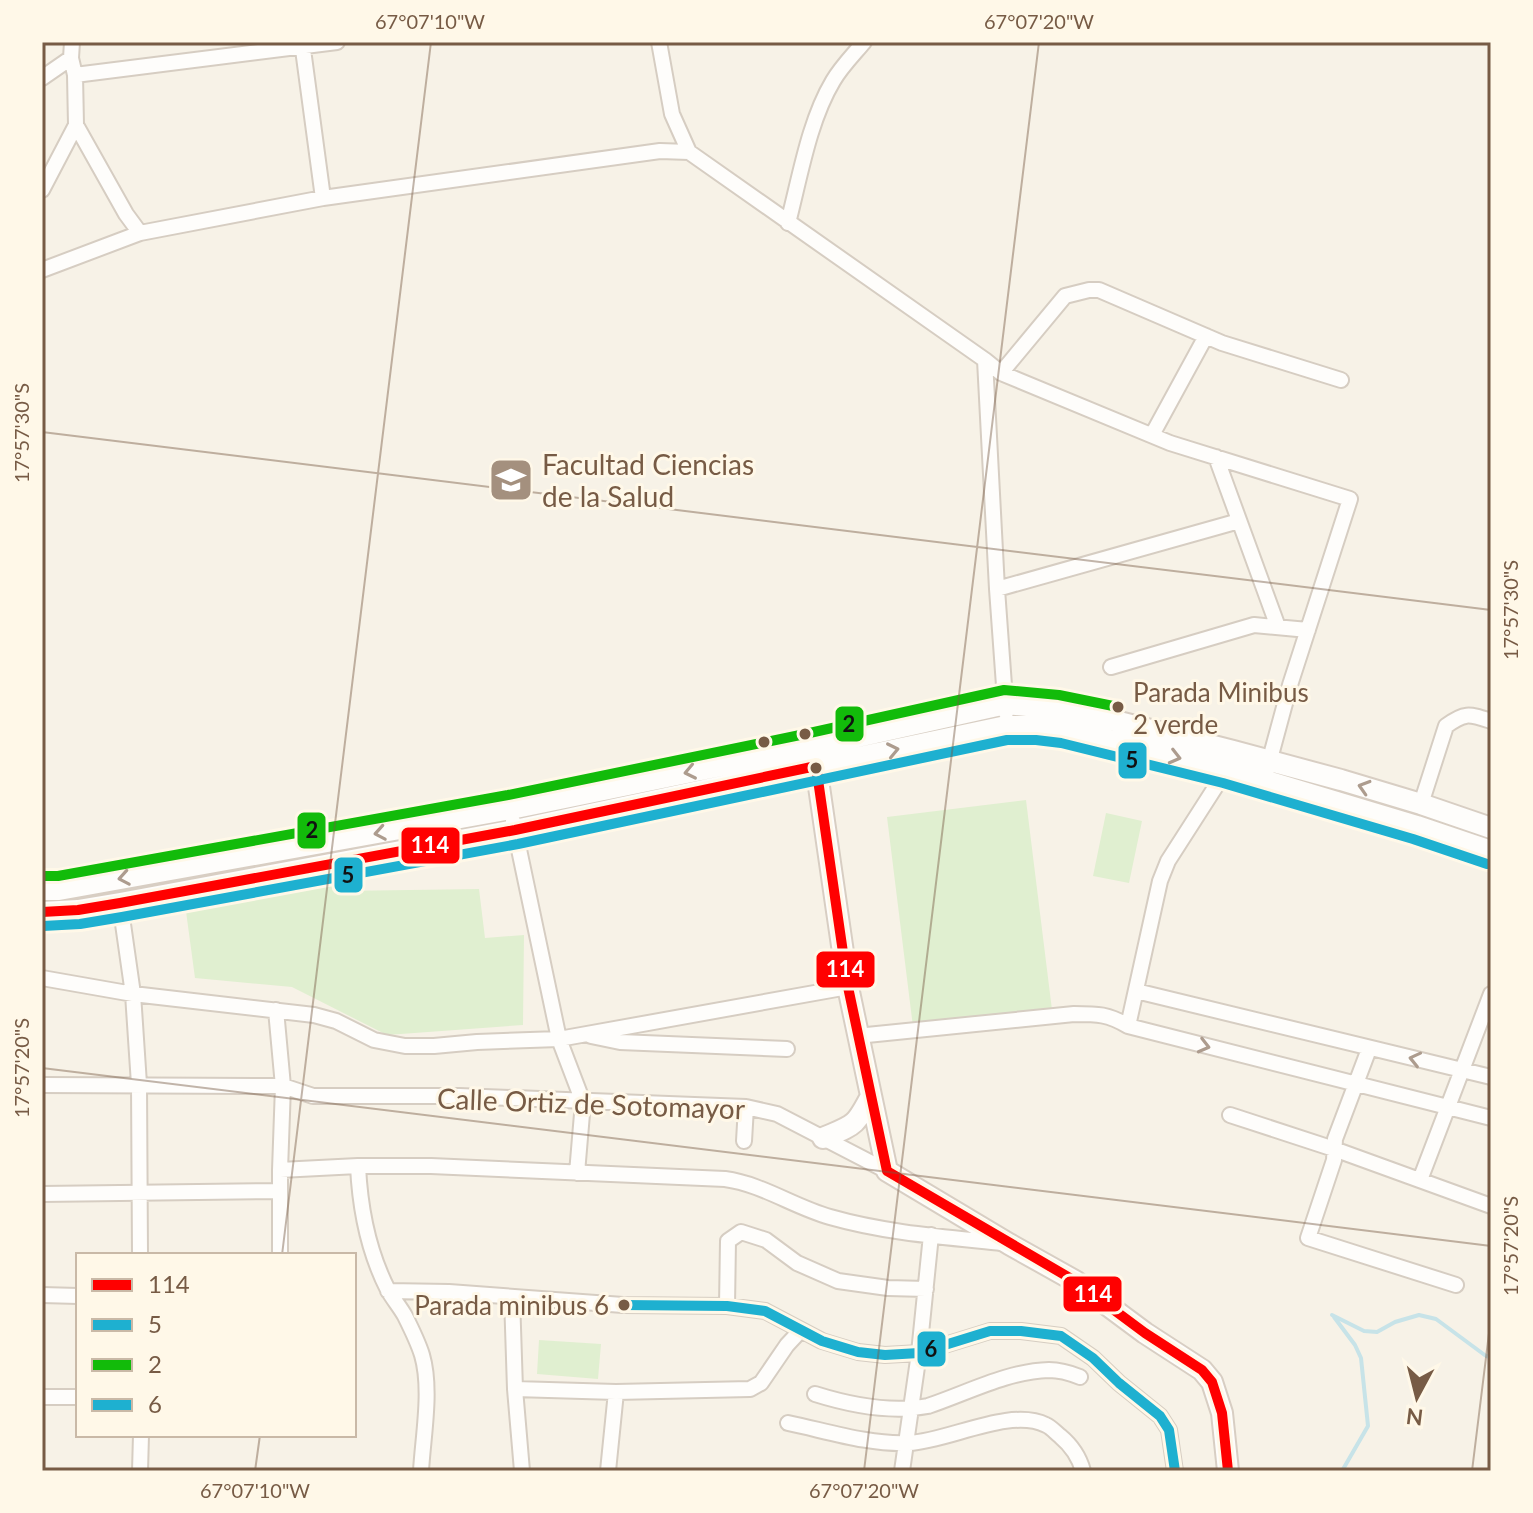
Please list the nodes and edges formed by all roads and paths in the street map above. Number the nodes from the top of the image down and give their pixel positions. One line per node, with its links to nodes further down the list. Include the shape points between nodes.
1 (72, 42): 6 (street)
2 (337, 42): 5 (street)
3 (659, 42): 10 (street, via 672,114)
4 (864, 42): 13 (street, via 822,101)
5 (302, 44): 7 (street); 12 (street)
6 (71, 58): 7 (street); 8 (street)
7 (75, 75): 9 (street)
8 (42, 78)
9 (76, 125): 11 (street); 14 (street)
10 (689, 152): 12 (street, via 660,151); 13 (street)
11 (42, 190)
12 (323, 198): 14 (street)
13 (788, 223): 17 (street)
14 (140, 233): 15 (street)
15 (42, 270)
16 (1206, 336): 18 (street, via 1089,290 1065,296); 19 (street); 20 (street)
17 (985, 360): 18 (street); 23 (street)
18 (1001, 373): 20 (street)
19 (1341, 380)
20 (1152, 435): 21 (street)
21 (1216, 457): 22 (street); 25 (street, via 1350,499)
22 (1239, 521): 23 (street); 24 (street)
23 (997, 589): 27 (street)
24 (1278, 627): 25 (street); 26 (street, via 1254,625)
25 (1308, 630): 33 (street)
26 (1111, 667)
27 (1006, 704): 29 (street); 30 (street, via 1115,721); 31 (street)
28 (1491, 721): 35 (street, via 1471,715 1446,726)
29 (1006, 726): 30 (street, one-way to 30, via 1063,729); 32 (street, one-way to 29)
30 (1230, 760): 33 (street); 45 (street, via 1168,861)
31 (768, 766): 32 (street); 37 (street)
32 (816, 766): 44 (street)
33 (1266, 770): 34 (street, one-way to 33); 36 (street)
34 (1396, 796): 35 (street); 36 (street)
35 (1421, 804): 38 (street)
36 (1387, 818): 39 (street)
37 (513, 819): 40 (street, one-way to 40); 41 (street); 52 (street)
38 (1491, 828)
39 (1491, 851)
40 (42, 890)
41 (120, 903): 42 (street); 46 (street)
42 (42, 912)
43 (42, 978): 46 (street)
44 (848, 987): 50 (street); 51 (street)
45 (1136, 991): 49 (street); 54 (street)
46 (133, 994): 48 (street); 57 (street)
47 (1491, 994): 55 (street)
48 (276, 1010): 52 (street, via 336,1021 374,1040 405,1046); 60 (street)
49 (1128, 1026): 51 (street, via 1101,1013); 58 (street, one-way to 58)
50 (583, 1035): 52 (street); 53 (street, via 620,1042)
51 (857, 1036): 61 (street)
52 (559, 1039): 62 (street)
53 (787, 1049)
54 (1369, 1049): 55 (street, one-way to 54); 58 (street)
55 (1462, 1070): 56 (street); 64 (street)
56 (1491, 1077)
57 (139, 1084): 59 (street, Calle Ortiz de Sotomayor); 60 (street, Calle Ortiz de Sotomayor); 76 (street)
58 (1356, 1084): 64 (street); 69 (street)
59 (42, 1085)
60 (283, 1086): 62 (street, Calle Ortiz de Sotomayor, via 313,1096); 71 (street)
61 (871, 1096): 67 (street, via 852,1125); 72 (street)
62 (583, 1102): 63 (street, Calle Ortiz de Sotomayor); 73 (street)
63 (746, 1107): 67 (street, Calle Ortiz de Sotomayor, via 777,1114); 68 (street)
64 (1448, 1107): 66 (street); 74 (street)
65 (1230, 1115): 69 (street)
66 (1491, 1118)
67 (823, 1138): 72 (street, Calle Ortiz de Sotomayor)
68 (744, 1141)
69 (1334, 1149): 74 (street); 83 (street, via 1308,1238)
70 (358, 1166): 71 (street); 73 (street); 85 (street, via 369,1244)
71 (280, 1170): 75 (street)
72 (887, 1171): 80 (street, Calle Ortiz de Sotomayor)
73 (577, 1173): 79 (street, via 743,1182 827,1217)
74 (1420, 1180): 78 (street)
75 (280, 1191): 76 (street); 82 (street)
76 (140, 1193): 77 (street); 81 (street)
77 (42, 1194)
78 (1491, 1206)
79 (931, 1235): 80 (street); 84 (street)
80 (1009, 1244): 109 (street, Calle Ortiz de Sotomayor, via 1075,1281 1202,1370 1212,1382 1222,1413)
81 (140, 1253)
82 (280, 1253)
83 (1456, 1285)
84 (926, 1289): 89 (street, via 838,1281 797,1263 766,1240 741,1232 728,1241); 91 (street)
85 (388, 1291): 88 (street); 103 (street, via 423,1357)
86 (42, 1295): 87 (street)
87 (76, 1296)
88 (512, 1297): 89 (street); 93 (street)
89 (727, 1306): 90 (street, via 765,1311)
90 (801, 1330): 91 (street, via 858,1352); 94 (street, via 761,1383 750,1389)
91 (919, 1353): 98 (street); 108 (street, via 990,1331 1061,1336 1160,1416 1169,1430)
92 (1080, 1377): 98 (street, via 1065,1371 1027,1372)
93 (515, 1389): 94 (street); 104 (street)
94 (616, 1392): 105 (street)
95 (815, 1394): 98 (street)
96 (42, 1397): 97 (street)
97 (76, 1397)
98 (912, 1409): 101 (street)
99 (788, 1423): 101 (street)
100 (141, 1437): 102 (street)
101 (907, 1443): 106 (street); 107 (street, via 1019,1419 1046,1425 1068,1443)
102 (140, 1471)
103 (421, 1471)
104 (522, 1471)
105 (608, 1471)
106 (902, 1471)
107 (1083, 1471)
108 (1175, 1471)
109 (1228, 1471)

